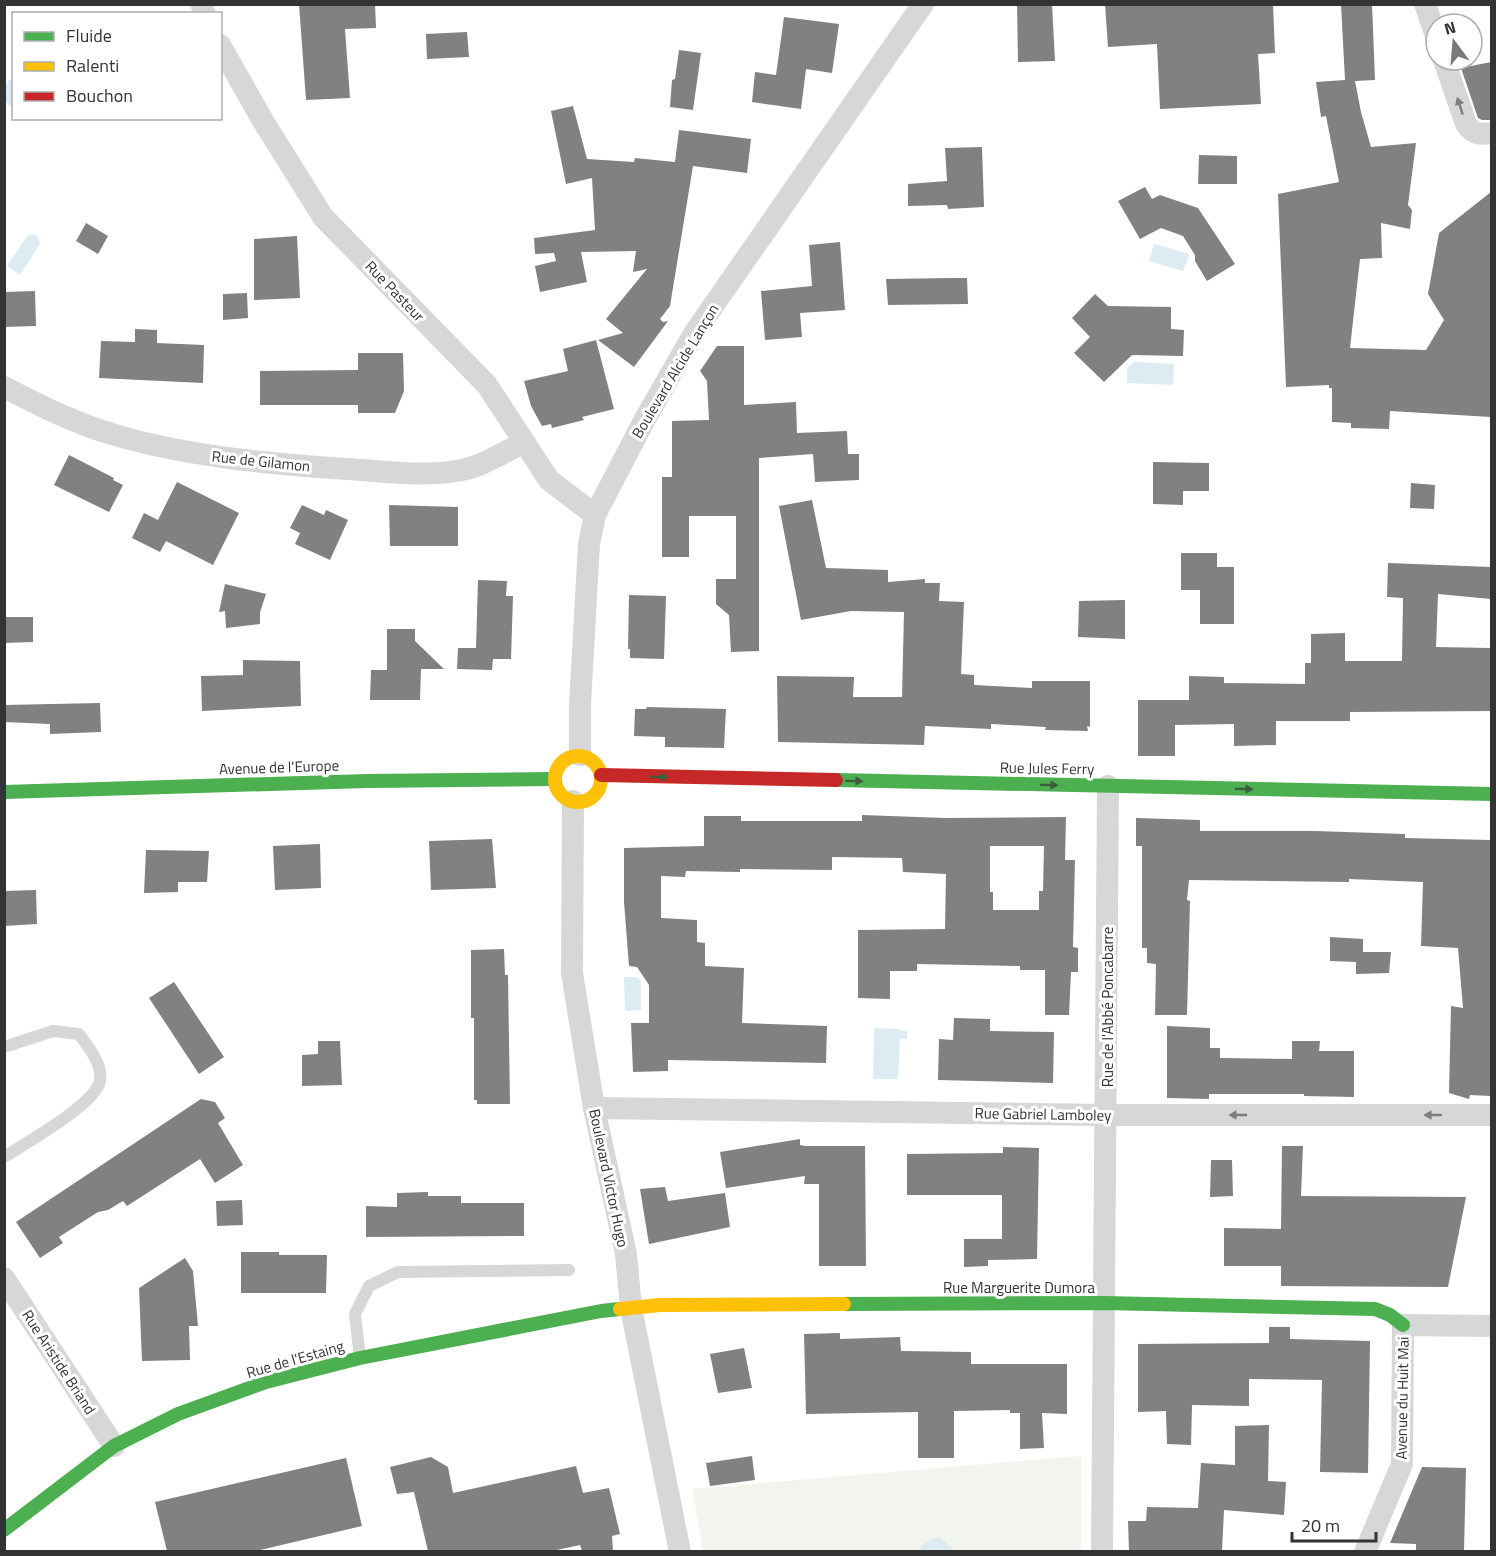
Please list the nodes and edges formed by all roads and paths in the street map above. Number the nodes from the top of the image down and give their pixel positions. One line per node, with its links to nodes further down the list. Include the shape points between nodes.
1 (923, 4): 7 (street, Boulevard Alcide Lançon, via 695,332)
2 (222, 49): 6 (street, Rue Pasteur, via 323,217 487,385)
3 (1448, 72): 4 (street, one-way to 3, via 1471,132)
4 (1491, 133)
5 (4, 387): 6 (street, Rue de Gilamon, via 45,408 120,437 202,455 420,473 458,471)
6 (523, 443): 7 (street, Rue Pasteur, via 549,480)
7 (595, 515): 8 (street, Boulevard Alcide Lançon, via 589,544)
8 (580, 755): 9 (street, via 594,762); 10 (street, via 565,759 555,772)
9 (601, 776): 11 (street, Rue Jules Ferry, one-way to 11); 14 (street, via 594,796)
10 (555, 779): 12 (street, Avenue de l'Europe); 14 (street, via 560,794)
11 (1108, 786): 13 (street, Rue Jules Ferry, one-way to 13); 17 (street, Rue de l'Abbé Poncabarre)
12 (4, 792)
13 (1491, 794)
14 (573, 801): 16 (street, Boulevard Victor Hugo, via 573,973)
15 (4, 1047): 19 (lane, via 53,1031 79,1034 94,1056 99,1083 90,1097)
16 (594, 1108): 17 (street, Rue Gabriel Lamboley); 23 (street, Boulevard Victor Hugo, via 626,1254)
17 (1106, 1115): 18 (street, Rue Gabriel Lamboley, one-way to 17); 22 (street, Rue de l'Abbé Poncabarre)
18 (1491, 1115)
19 (4, 1157)
20 (568, 1269): 26 (lane, via 398,1272 369,1286 355,1314)
21 (4, 1278): 27 (street, Rue Aristide Briand)
22 (1104, 1303): 23 (street, Rue Marguerite Dumora); 24 (street, Rue Marguerite Dumora, via 1375,1309); 30 (street, Rue de l'Abbé Poncabarre)
23 (631, 1308): 26 (street, Rue de l'Estaing); 29 (street, Boulevard Victor Hugo)
24 (1403, 1325): 25 (street, Avenue du Huit Mai); 31 (street, Avenue du Huit Mai, via 1402,1464)
25 (1491, 1326)
26 (360, 1358): 27 (street, Rue de l'Estaing, via 266,1382 178,1414)
27 (114, 1446): 28 (street, Rue de l'Estaing)
28 (4, 1530)
29 (680, 1551)
30 (1102, 1551)
31 (1365, 1551)

